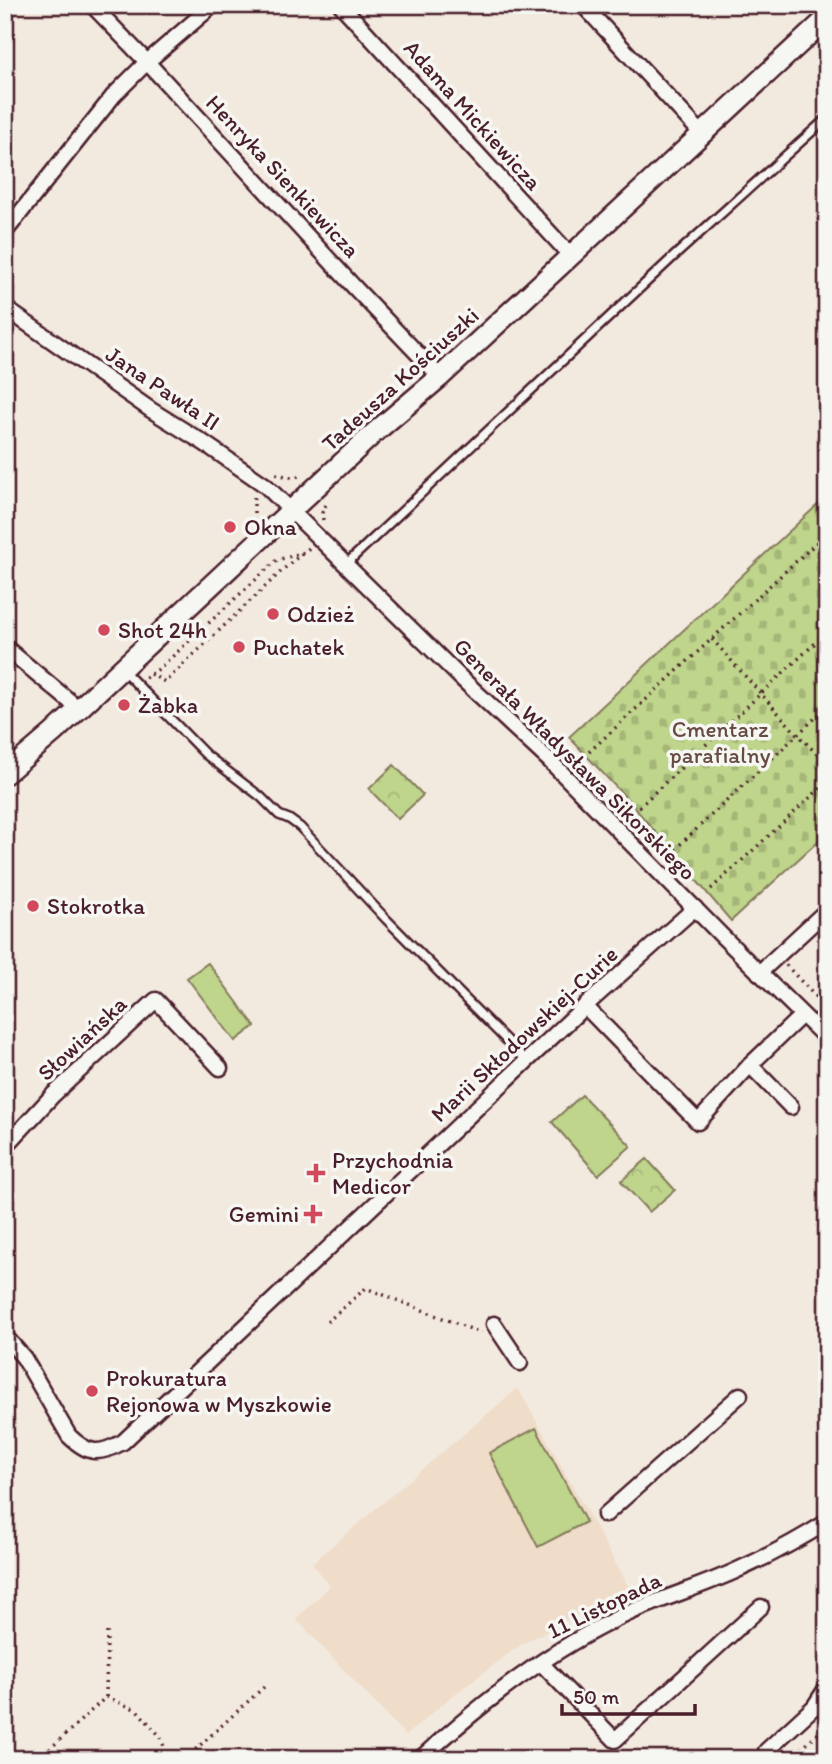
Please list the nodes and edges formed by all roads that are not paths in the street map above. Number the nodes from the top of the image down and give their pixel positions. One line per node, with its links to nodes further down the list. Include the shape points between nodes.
1 (92, 5): 6 (street, Henryka Sienkiewicza)
2 (213, 5): 6 (street)
3 (341, 5): 10 (street, Adama Mickiewicza)
4 (583, 5): 8 (street)
5 (827, 18): 8 (main road, Tadeusza Kościuszki)
6 (147, 62): 9 (street, via 114,94); 12 (street, Henryka Sienkiewicza)
7 (827, 118): 14 (lane)
8 (702, 134): 10 (main road, Tadeusza Kościuszki)
9 (5, 232)
10 (571, 256): 12 (main road, Tadeusza Kościuszki)
11 (5, 307): 13 (street, Jana Pawła II, via 265,485)
12 (440, 377): 13 (main road, Tadeusza Kościuszki)
13 (291, 512): 14 (street, Generała Władysława Sikorskiego); 16 (main road, Tadeusza Kościuszki)
14 (345, 565): 19 (street, Generała Władysława Sikorskiego)
15 (5, 647): 17 (street)
16 (122, 668): 17 (main road, Tadeusza Kościuszki); 25 (lane, via 205,754 300,827)
17 (79, 709): 18 (main road, Tadeusza Kościuszki)
18 (5, 774)
19 (695, 908): 21 (street, Generała Władysława Sikorskiego); 22 (street, Marii Skłodowskiej-Curie)
20 (827, 910): 21 (street)
21 (759, 973): 23 (street, Generała Władysława Sikorskiego)
22 (585, 1006): 25 (street, Marii Skłodowskiej-Curie); 26 (street, via 698,1122)
23 (802, 1015): 24 (street, Generała Władysława Sikorskiego); 26 (street)
24 (827, 1039)
25 (527, 1062): 31 (street, Marii Skłodowskiej-Curie, via 123,1442 97,1452 88,1451 69,1436 24,1358)
26 (750, 1065): 28 (street)
27 (220, 1068): 29 (street, Słowiańska, via 156,1000 53,1095)
28 (791, 1107)
29 (5, 1147)
30 (488, 1329): 32 (street)
31 (5, 1336)
32 (520, 1363)
33 (740, 1395): 34 (street)
34 (605, 1515)
35 (827, 1522): 37 (street, 11 Listopada, via 735,1571 629,1613)
36 (761, 1608): 37 (street, via 615,1740)
37 (541, 1663): 40 (street, 11 Listopada, via 473,1712)
38 (827, 1687): 39 (street, via 814,1707)
39 (766, 1751)
40 (420, 1759)

